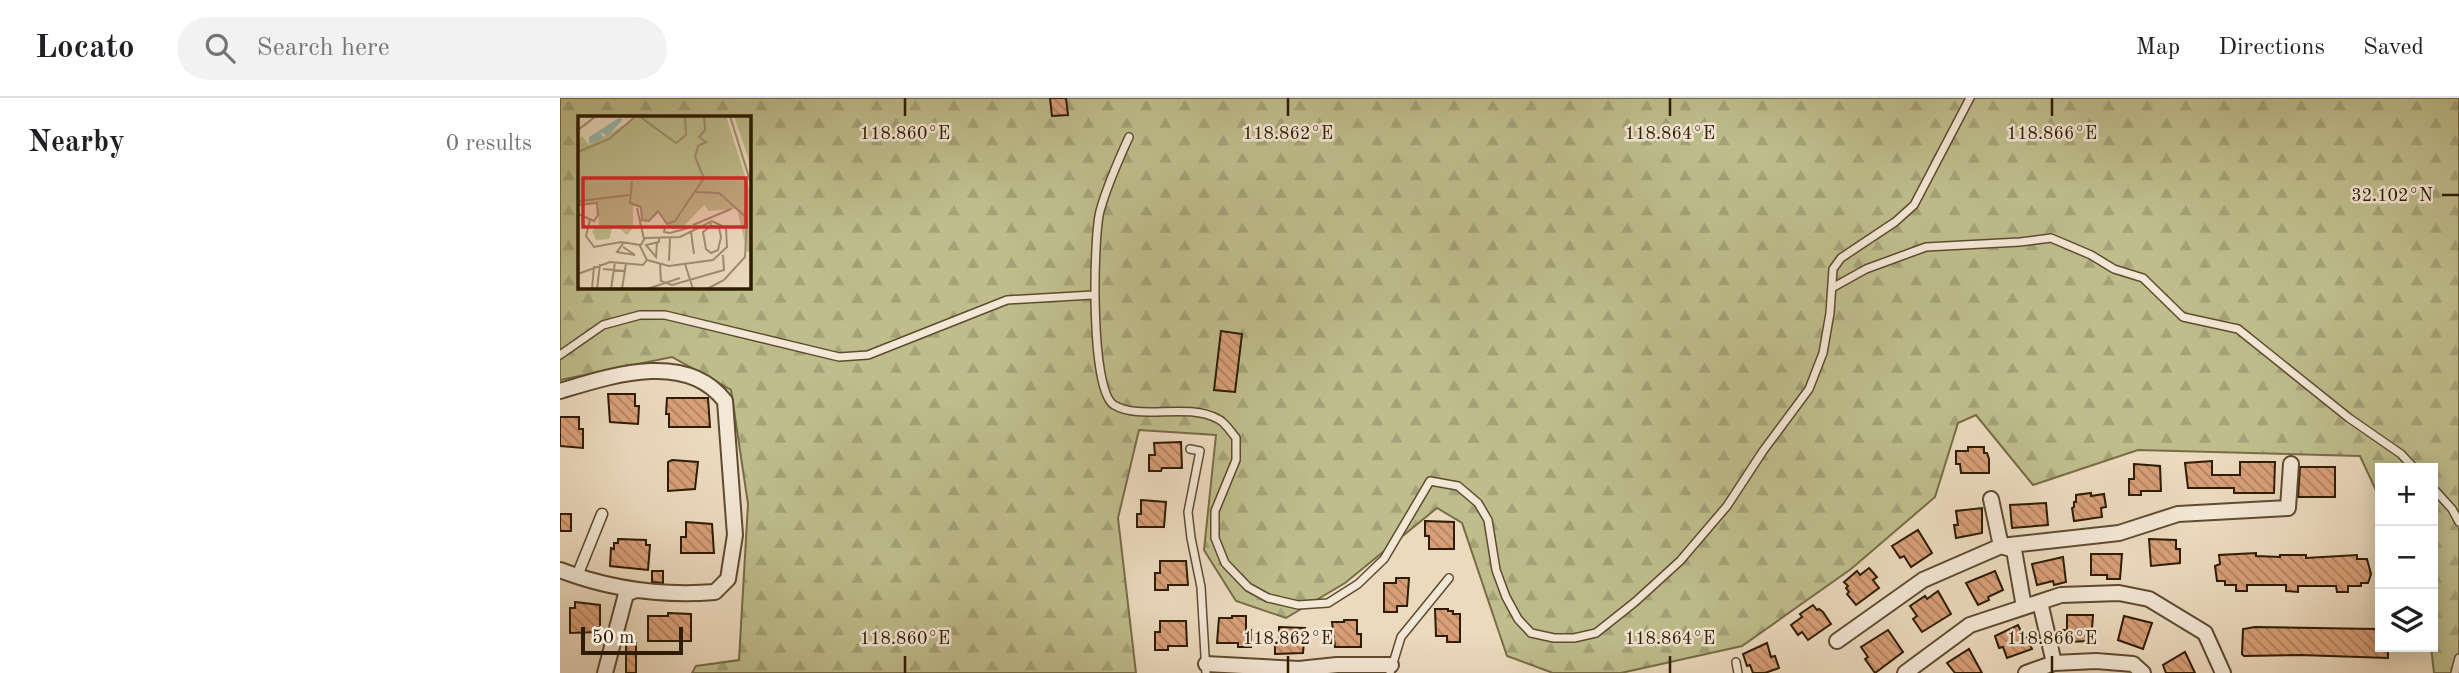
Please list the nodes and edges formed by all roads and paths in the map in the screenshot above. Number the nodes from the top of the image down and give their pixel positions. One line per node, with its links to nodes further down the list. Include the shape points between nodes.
1 (1970, 98): 3 (lane, via 1914,205 1841,258 1833,269)
2 (1129, 137): 4 (lane, via 1099,213)
3 (1832, 288): 4 (lane, via 1823,353 1809,389 1727,506 1680,561 1635,602 1596,633 1574,638 1531,633 1518,619 1496,570 1488,520 1478,503 1458,486 1430,481 1384,559 1358,584 1328,603 1298,605 1268,598 1248,587 1224,563 1215,538 1215,511 1236,460 1236,438 1220,419 1193,411 1140,412 1113,405 1103,391); 8 (lane, via 1866,269 1926,247 2051,238 2143,278 2183,317 2238,329)
4 (1093, 295): 5 (lane, via 1007,300 868,355 839,357 665,315 640,315 603,325)
5 (560, 355)
6 (560, 391): 18 (street, via 650,370 688,376 716,389 725,401 735,536 728,579 715,592 679,595)
7 (1190, 449): 25 (lane, via 1200,451 1188,512 1201,587)
8 (2409, 463)
9 (2291, 464): 14 (street, via 2288,508 2178,514 2119,533)
10 (2438, 494): 13 (lane)
11 (1991, 499): 14 (street)
12 (603, 514): 16 (street)
13 (2459, 522)
14 (2001, 546): 20 (street, via 2014,551); 21 (street, via 1923,580)
15 (560, 570): 16 (street)
16 (578, 576): 18 (street)
17 (1449, 578): 26 (lane, via 1401,637)
18 (636, 590): 27 (street, via 626,594)
19 (2040, 602): 20 (street); 24 (street); 32 (street, via 2061,595 2119,593 2149,599 2205,633)
20 (2024, 607): 29 (street, via 1970,625)
21 (1837, 641)
22 (2459, 658): 33 (lane)
23 (1736, 662): 28 (lane)
24 (2053, 663): 30 (street); 31 (street, via 2133,664)
25 (1206, 669): 26 (street, via 1337,665)
26 (1391, 669)
27 (605, 673)
28 (1738, 673)
29 (1905, 673)
30 (2026, 673)
31 (2143, 673)
32 (2223, 673)
33 (2455, 673)

